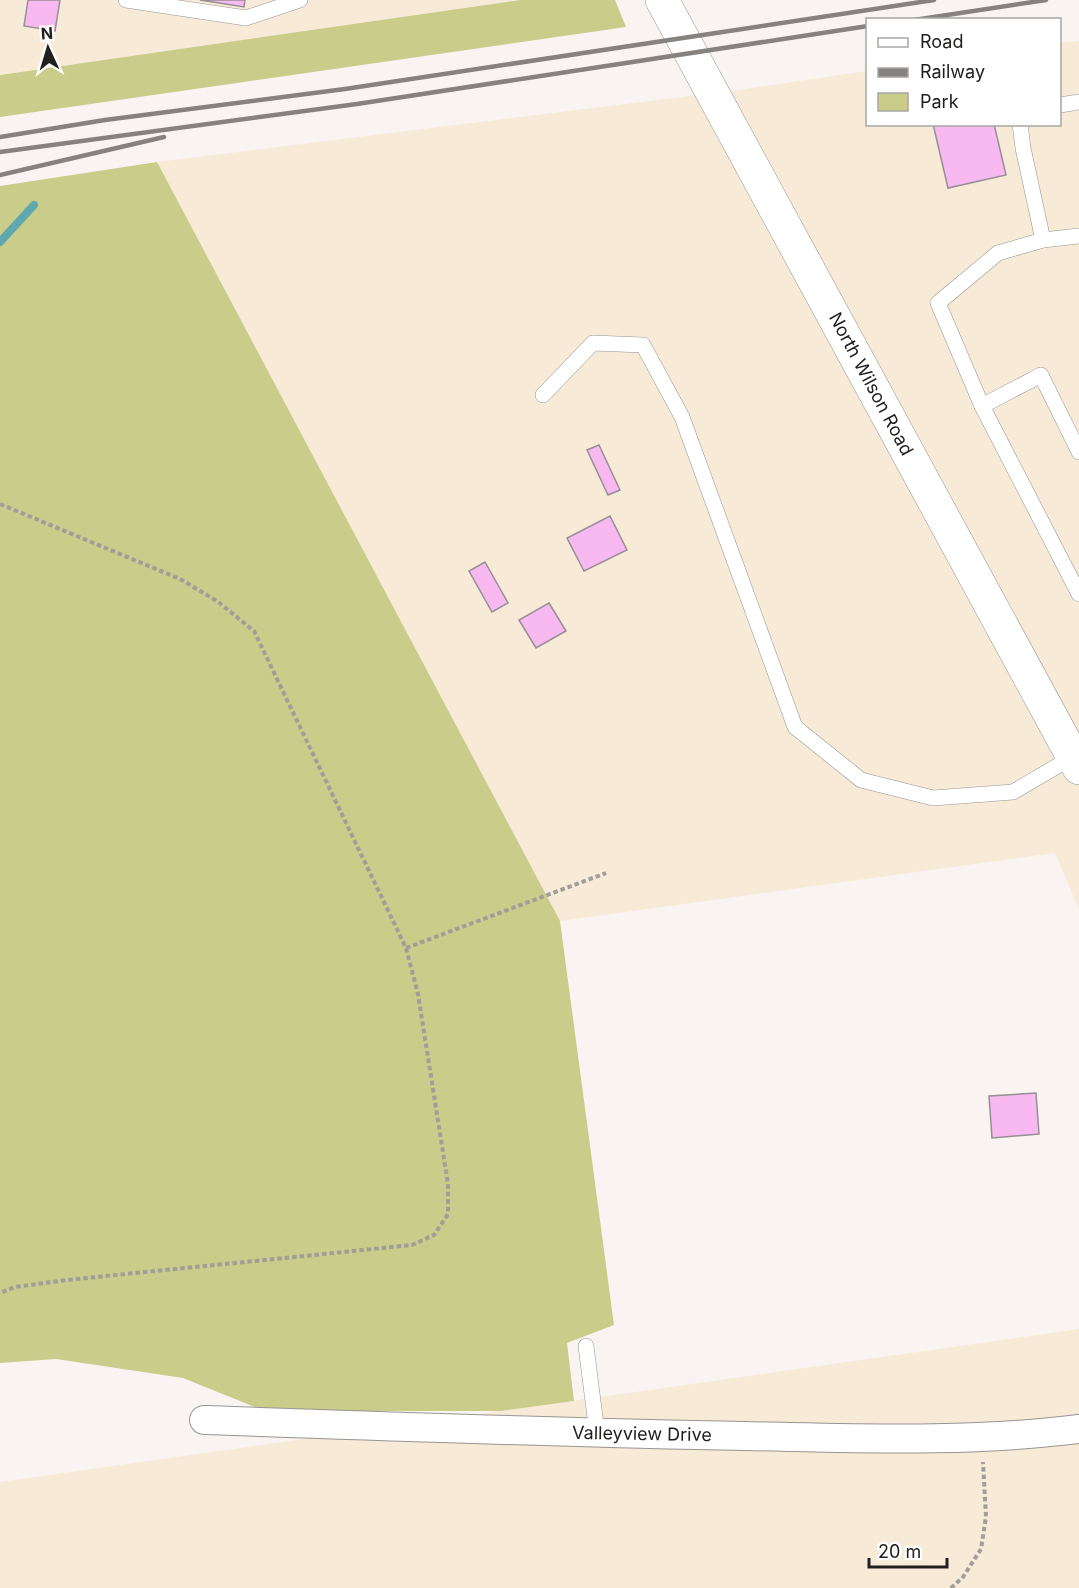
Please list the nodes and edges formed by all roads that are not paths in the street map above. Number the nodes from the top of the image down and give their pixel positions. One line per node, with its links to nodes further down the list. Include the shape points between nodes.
1 (126, 0): 2 (lane, via 246,18)
2 (300, 0)
3 (662, 0): 13 (main road, North Wilson Road)
4 (1079, 102): 5 (lane)
5 (1061, 105)
6 (1020, 126): 8 (lane)
7 (1079, 237): 8 (lane)
8 (1043, 240): 10 (lane, via 998,253 938,303)
9 (543, 395): 13 (lane, via 593,343 643,345 682,417 795,727 861,780 933,798 1013,792)
10 (982, 406): 11 (lane, via 1041,375); 12 (lane)
11 (1079, 452)
12 (1079, 594)
13 (1077, 760)
14 (586, 1346): 17 (lane)
15 (204, 1420): 17 (street, Valleyview Drive)
16 (1079, 1429): 17 (street, Valleyview Drive, via 912,1438)
17 (597, 1433)

